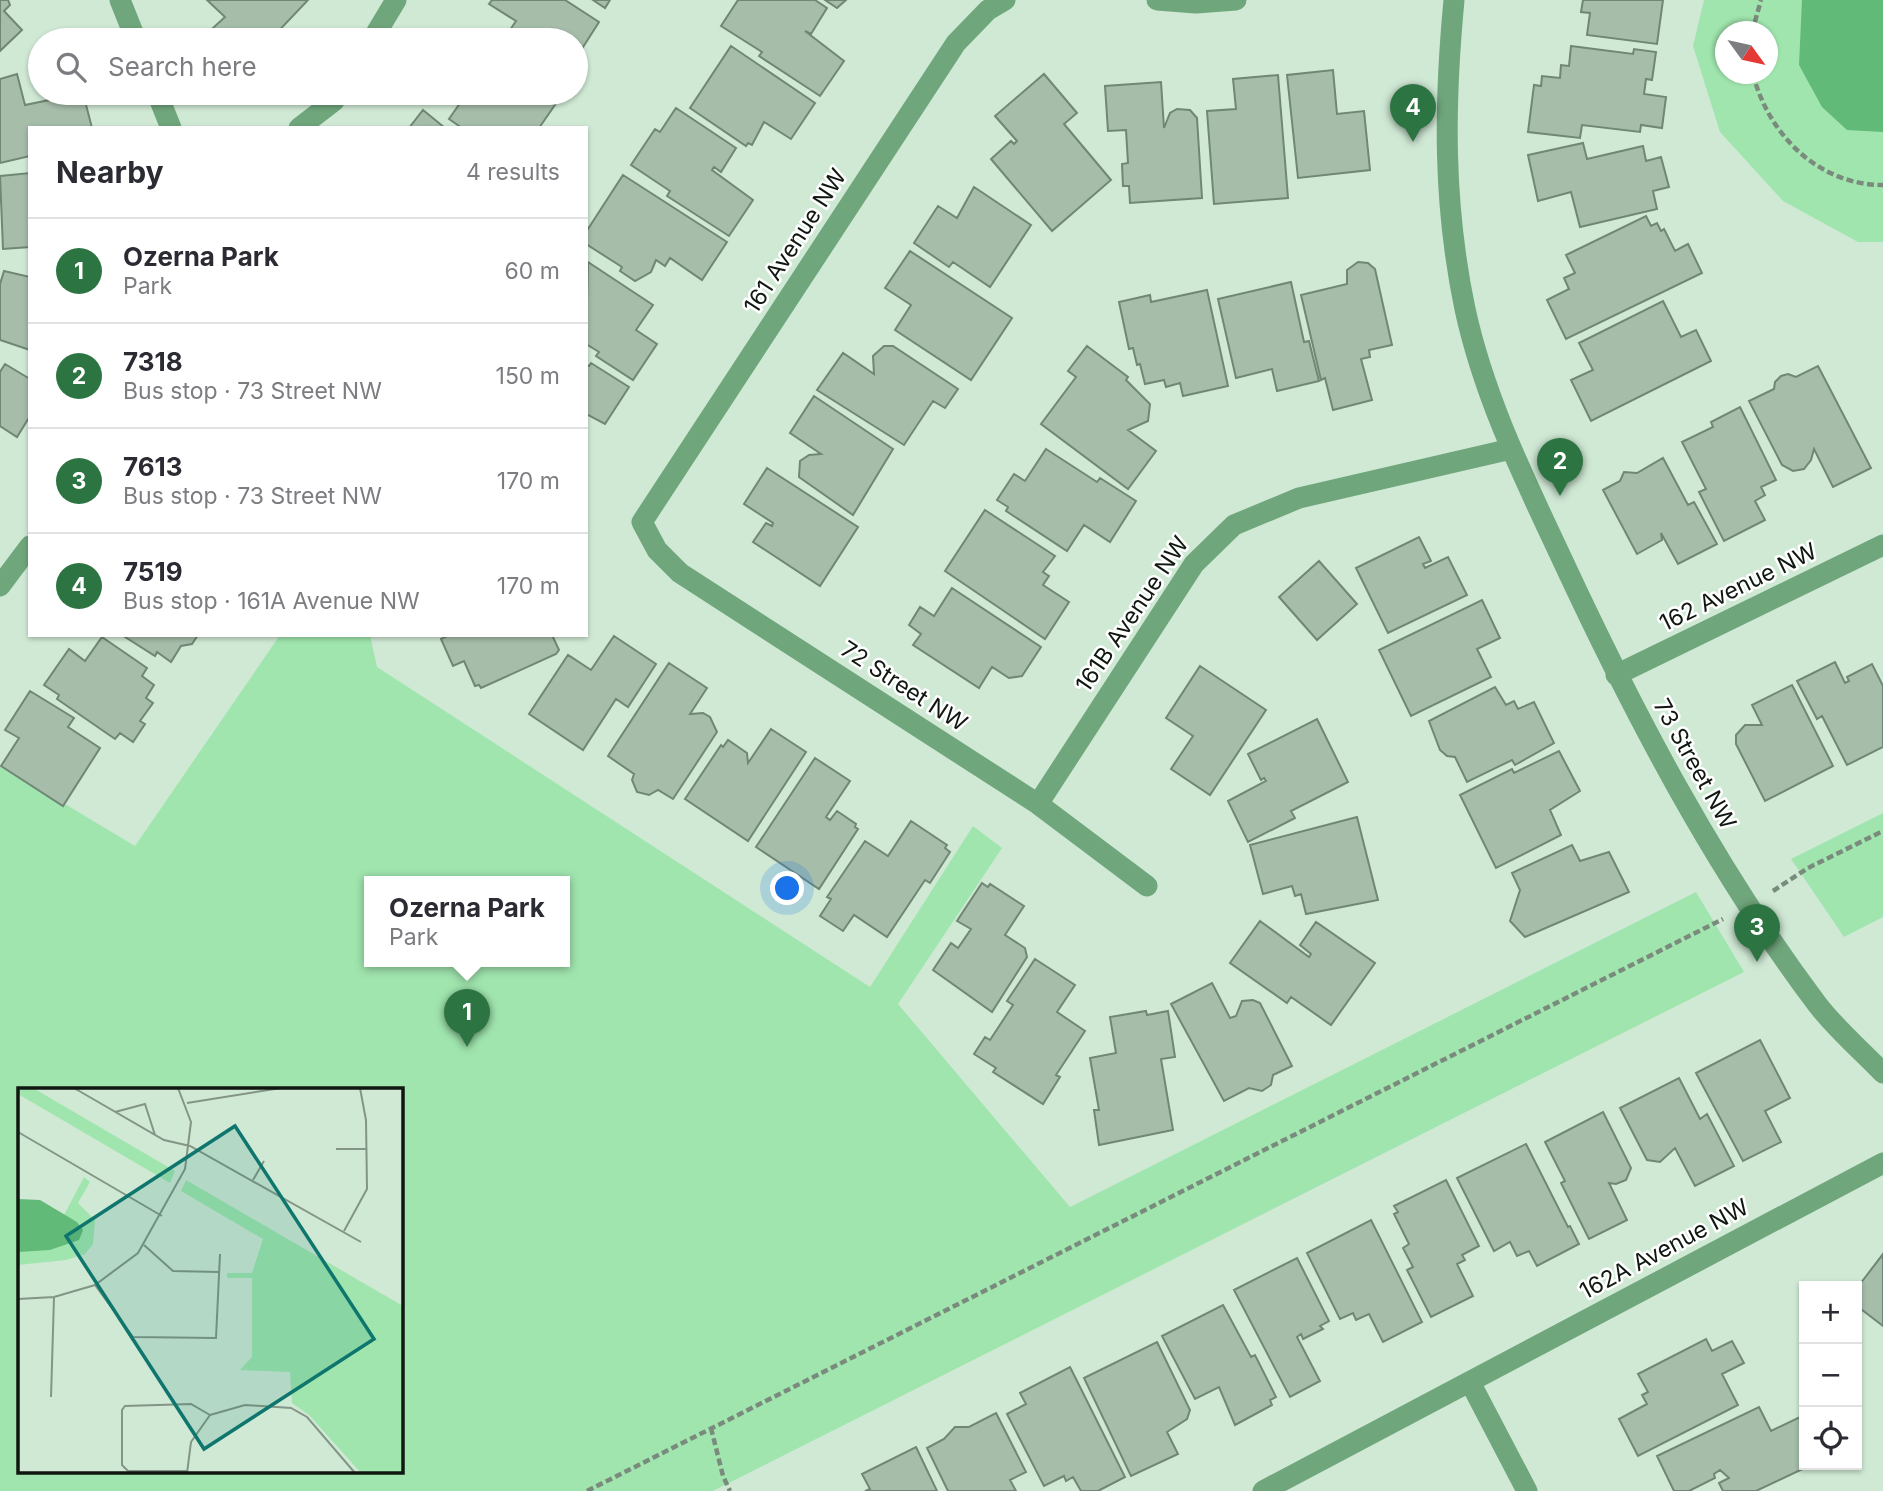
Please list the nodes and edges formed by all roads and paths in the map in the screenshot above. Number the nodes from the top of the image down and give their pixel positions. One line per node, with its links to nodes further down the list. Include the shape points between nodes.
1 (120, 0): 9 (street)
2 (396, 0): 10 (street)
3 (1005, 0): 18 (street, 161 Avenue NW, via 988,10 956,43)
4 (1157, 0): 5 (street)
5 (1236, 0)
6 (1454, 0): 17 (street, 73 Street NW, via 1445,148 1451,232 1483,376)
7 (1760, 0): 8 (path)
8 (1755, 21)
9 (131, 28)
10 (379, 28)
11 (1757, 84): 16 (path, via 1773,124 1794,150 1863,185)
12 (162, 105): 14 (street)
13 (329, 105): 15 (street)
14 (170, 126)
15 (302, 126)
16 (1883, 185)
17 (1511, 449): 22 (street, 73 Street NW); 23 (street, 161B Avenue NW, via 1299,498 1234,525 1194,564)
18 (642, 522): 23 (street, 72 Street NW, via 657,550 680,573)
19 (1883, 545): 22 (street, 162 Avenue NW)
20 (28, 549): 21 (street)
21 (0, 586)
22 (1616, 675): 26 (street, 73 Street NW, via 1708,842)
23 (1038, 804): 25 (street, 72 Street NW)
24 (1883, 831): 26 (path, via 1808,868)
25 (1147, 886)
26 (1751, 905): 27 (street, 73 Street NW, via 1819,1006); 30 (path)
27 (1883, 1073)
28 (1883, 1163): 29 (street, 162A Avenue NW)
29 (1470, 1382): 33 (street, 162A Avenue NW); 34 (street)
30 (711, 1427): 31 (path); 32 (path)
31 (587, 1491)
32 (730, 1491)
33 (1264, 1491)
34 (1527, 1491)

